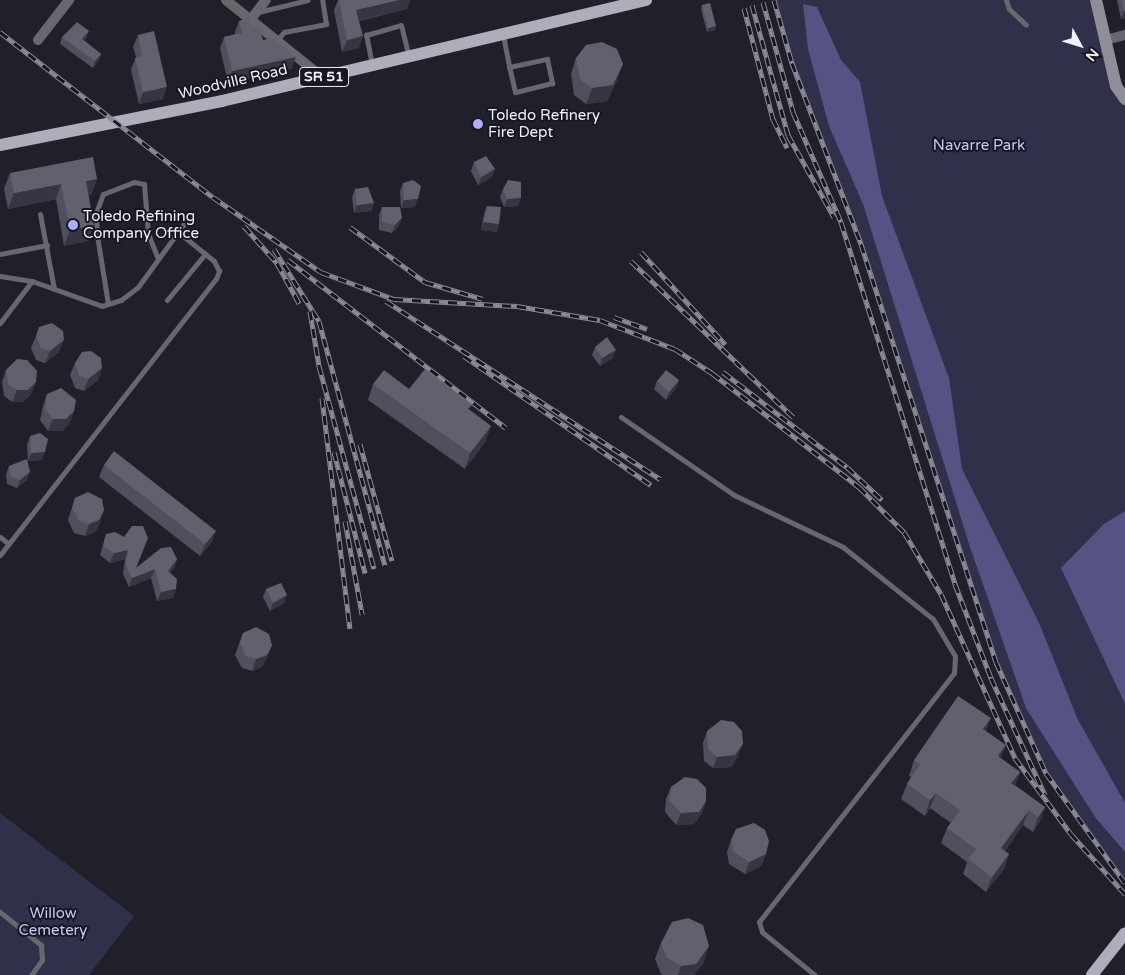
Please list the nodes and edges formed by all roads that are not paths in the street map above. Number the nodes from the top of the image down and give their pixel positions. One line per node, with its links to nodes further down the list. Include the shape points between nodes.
1 (69, 0): 13 (street)
2 (226, 0): 9 (street)
3 (266, 0): 9 (street)
4 (308, 0): 9 (lane)
5 (322, 0): 14 (lane, via 326,24 284,32)
6 (646, 0): 11 (main road, Woodville Road / SR 51)
7 (1006, 0): 10 (lane, via 1009,9)
8 (1096, 0): 15 (street)
9 (254, 16): 14 (street)
10 (1026, 25)
11 (503, 34): 16 (main road, Woodville Road / SR 51); 18 (lane)
12 (1125, 35): 15 (street)
13 (38, 40)
14 (277, 40): 19 (street)
15 (1106, 40): 20 (street, via 1113,73)
16 (410, 56): 17 (main road, Woodville Road / SR 51); 17 (lane, via 401,26 366,35)
17 (372, 65): 19 (main road, Woodville Road / SR 51)
18 (509, 67): 18 (lane, via 547,59 552,84 515,92)
19 (322, 77): 21 (main road, Woodville Road / SR 51, via 130,121)
20 (1125, 99)
21 (0, 145)
22 (40, 214): 25 (lane)
23 (183, 225): 24 (lane)
24 (178, 232): 27 (lane); 28 (lane)
25 (47, 245): 26 (lane); 31 (lane)
26 (0, 254)
27 (205, 254): 32 (lane); 37 (lane, via 219,267 216,279)
28 (158, 259): 33 (lane, via 138,287); 33 (lane, via 148,234 146,188 134,182 110,189 98,201 97,235)
29 (0, 276): 30 (lane)
30 (32, 282): 31 (lane); 34 (lane)
31 (54, 289): 33 (lane, via 90,304)
32 (167, 300)
33 (108, 304)
34 (0, 323)
35 (621, 417): 42 (lane, via 734,495 843,547 933,619 956,656 954,673 759,922 762,932)
36 (0, 537): 37 (lane)
37 (9, 544): 38 (lane)
38 (0, 555)
39 (0, 912): 41 (lane, via 41,945 42,960)
40 (1125, 933): 43 (main road)
41 (31, 975)
42 (815, 975)
43 (1092, 975)

